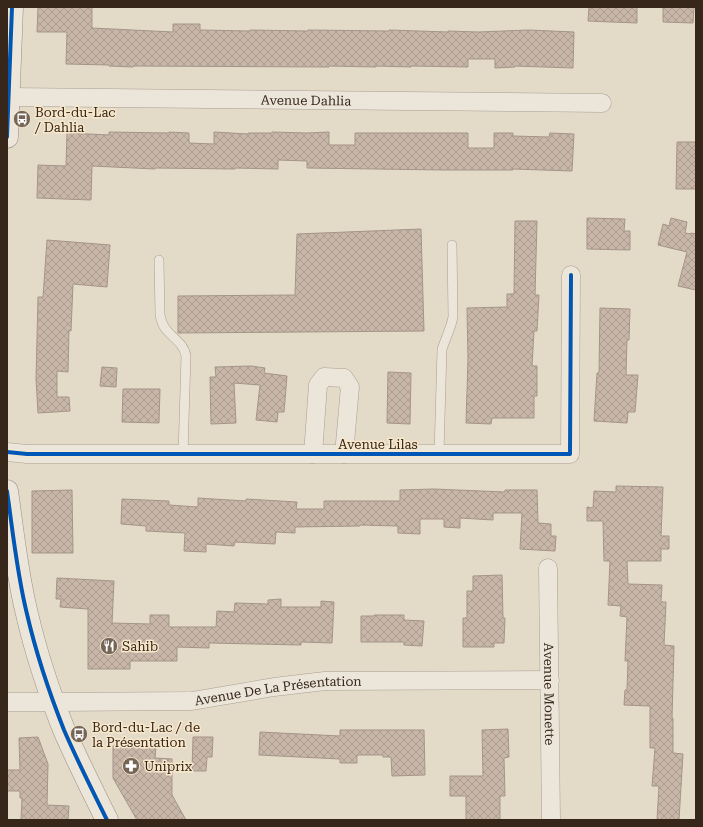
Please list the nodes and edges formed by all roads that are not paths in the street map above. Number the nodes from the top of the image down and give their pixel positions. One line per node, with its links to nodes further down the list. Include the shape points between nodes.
1 (12, 7): 2 (street)
2 (9, 97): 3 (street, Avenue Dahlia); 4 (street)
3 (602, 103)
4 (7, 138)
5 (452, 245): 12 (lane, via 453,317 442,349)
6 (159, 260): 9 (lane, via 161,322 185,350 186,356)
7 (571, 275): 12 (street, Avenue Lilas, via 570,454)
8 (7, 452): 9 (street, Avenue Lilas)
9 (183, 454): 10 (street, Avenue Lilas)
10 (313, 454): 11 (street, Avenue Lilas); 11 (street, Avenue Lilas, via 318,385 324,377 344,378 350,387)
11 (344, 454): 12 (street, Avenue Lilas)
12 (439, 454)
13 (7, 492): 17 (street, via 26,614)
14 (548, 568): 15 (street, Avenue Monette)
15 (550, 680): 17 (street, Avenue De La Présentation, via 325,682 274,687 192,701); 19 (street, Avenue Monette)
16 (7, 702): 17 (street, Avenue De La Présentation)
17 (54, 702): 18 (street, via 64,730)
18 (107, 820)
19 (551, 820)

